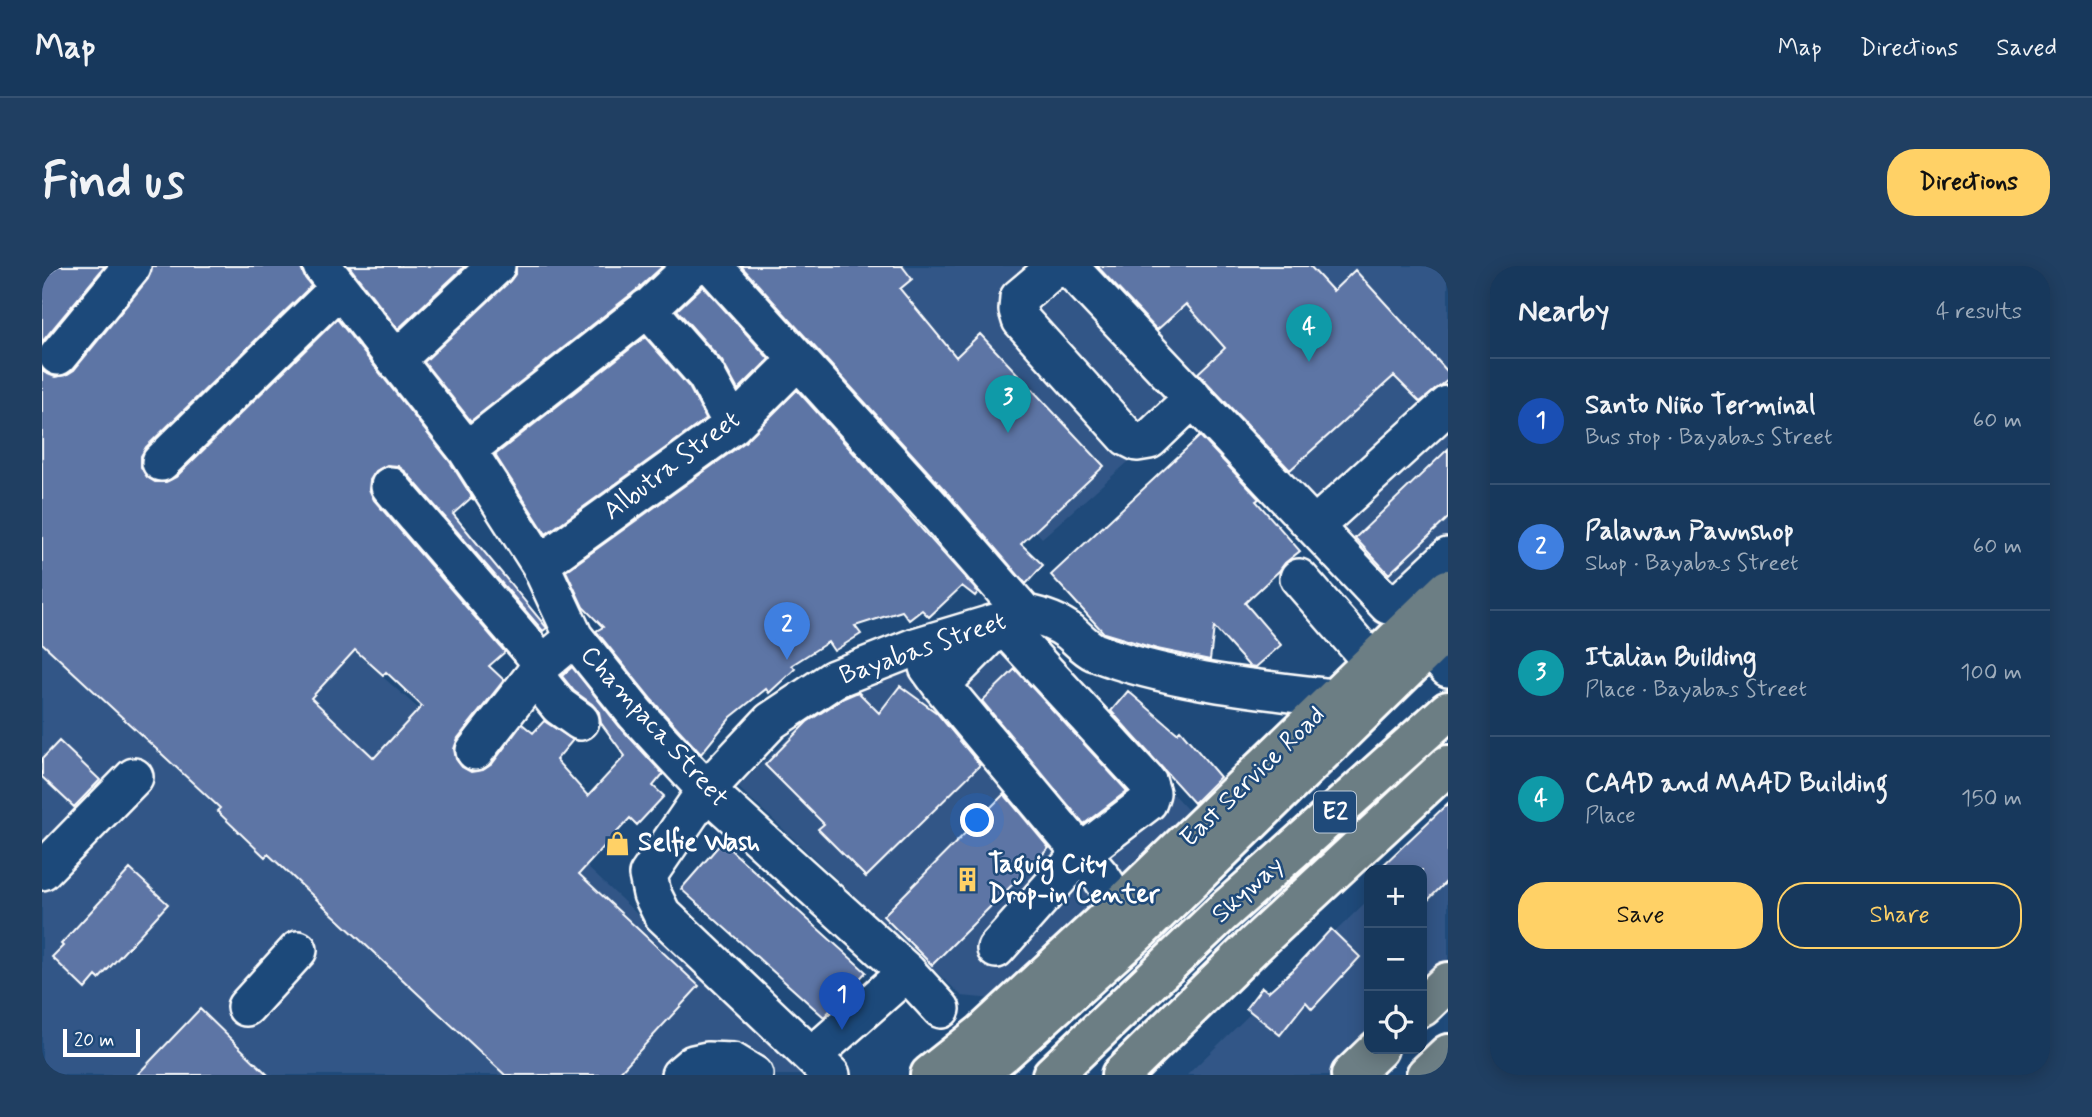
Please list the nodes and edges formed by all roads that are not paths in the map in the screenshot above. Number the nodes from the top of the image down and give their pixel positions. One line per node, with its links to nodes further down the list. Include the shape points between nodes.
1 (132, 266): 9 (street)
2 (496, 266): 10 (street)
3 (693, 266): 8 (street)
4 (713, 266): 11 (street)
5 (1057, 266): 12 (street, via 1019,298 1021,320 1127,437 1137,442 1149,440)
6 (1068, 266): 12 (street)
7 (330, 278): 10 (street, Champaca Street); 16 (street)
8 (647, 308): 14 (street, via 706,375); 15 (street)
9 (58, 356)
10 (396, 360): 15 (street, Champaca Street)
11 (797, 361): 14 (street, Albutra Street); 23 (street)
12 (1193, 398): 18 (street)
13 (1448, 405): 18 (street)
14 (733, 425): 20 (street, Albutra Street)
15 (467, 450): 20 (street, Champaca Street)
16 (161, 462)
17 (390, 486): 28 (street)
18 (1315, 526): 19 (street, via 1388,605 1397,606)
19 (1448, 557)
20 (540, 564): 24 (street, Champaca Street)
21 (1299, 578): 27 (street)
22 (1448, 589): 27 (main road, East Service Road)
23 (1026, 614): 25 (street, Bayabas Street); 30 (street, Bayabas Street, via 1067,630 1092,651 1130,663 1265,690)
24 (574, 637): 28 (street); 36 (street, Champaca Street)
25 (915, 647): 29 (street); 36 (street, Bayabas Street, via 834,678 771,721)
26 (1442, 648): 39 (main road, East Service Road)
27 (1372, 662): 30 (main road, East Service Road)
28 (539, 670): 32 (street, via 559,706); 33 (street)
29 (941, 685): 37 (street); 37 (street, via 990,635 1009,632 1148,783 1148,802)
30 (1333, 698): 39 (main road, East Service Road)
31 (1448, 711): 54 (main road, Skyway / E2, via 1222,913)
32 (580, 721)
33 (475, 751)
34 (1448, 765): 55 (main road, Skyway / E2)
35 (134, 777): 38 (street)
36 (706, 790): 42 (street, Champaca Street); 50 (street, Bayabas Street, via 648,876 652,894 662,914)
37 (1081, 853): 39 (street); 40 (street)
38 (42, 871)
39 (1131, 918): 47 (main road, East Service Road)
40 (996, 949)
41 (298, 950): 45 (street)
42 (907, 972): 46 (street, Champaca Street); 50 (street)
43 (1448, 982): 44 (main road)
44 (1427, 1002)
45 (246, 1007)
46 (942, 1009)
47 (987, 1054): 53 (main road, East Service Road)
48 (1373, 1054): 56 (main road)
49 (1448, 1054): 57 (main road)
50 (822, 1066)
51 (680, 1075): 52 (street, via 693,1064 707,1061 733,1062)
52 (754, 1075)
53 (930, 1075)
54 (1052, 1075)
55 (1121, 1075)
56 (1351, 1075)
57 (1426, 1075)

